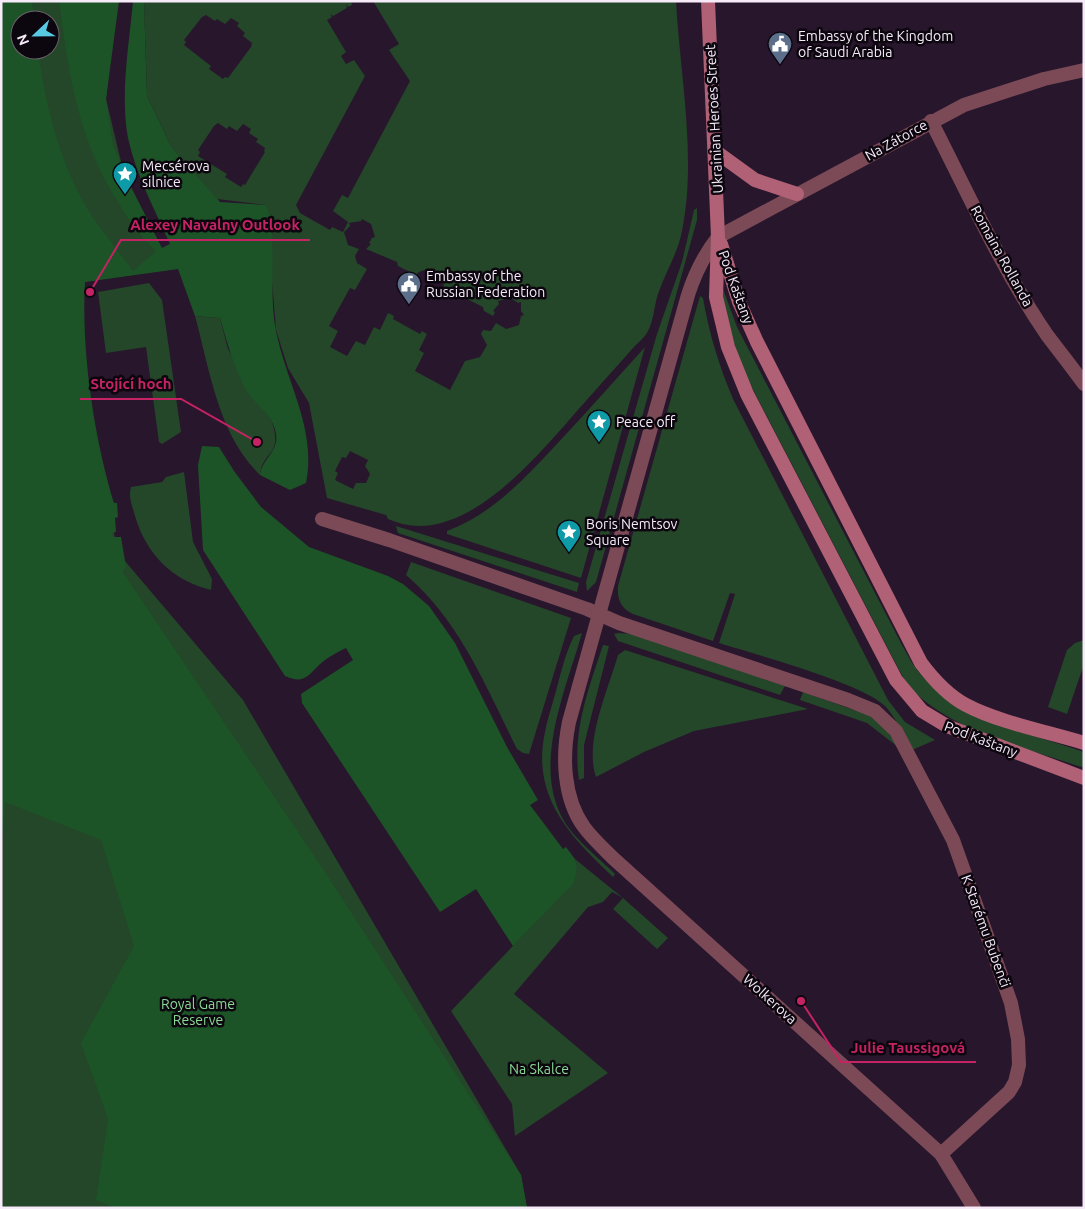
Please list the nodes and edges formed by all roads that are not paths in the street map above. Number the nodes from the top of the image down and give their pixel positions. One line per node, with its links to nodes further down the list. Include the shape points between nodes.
1 (708, 1): 4 (main road, Ukrainian Heroes Street)
2 (1084, 70): 3 (street, Na Zátorce, via 1004,91)
3 (931, 121): 5 (street, Na Zátorce); 7 (street, Romaina Rollanda, via 1014,279 1047,334)
4 (715, 151): 5 (main road, via 755,180); 6 (main road, Ukrainian Heroes Street)
5 (797, 194): 6 (street, Na Zátorce)
6 (718, 237): 9 (street, via 706,252 693,282); 10 (main road, Pod Kaštany, via 739,302 757,342 921,663 941,686 983,713); 11 (main road, Pod Kaštany, via 716,297 735,368 904,692 922,711 947,726)
7 (1084, 384)
8 (322, 519): 9 (street)
9 (598, 613): 12 (street, Wolkerova, via 566,738 569,790 584,826 613,858); 12 (street, K Starému Bubenči, via 619,623 864,706 882,716 896,731 953,840 1003,975 1018,1039 1018,1070 1009,1092)
10 (1084, 742)
11 (1084, 778)
12 (941, 1154): 13 (street, Wolkerova)
13 (974, 1208)

